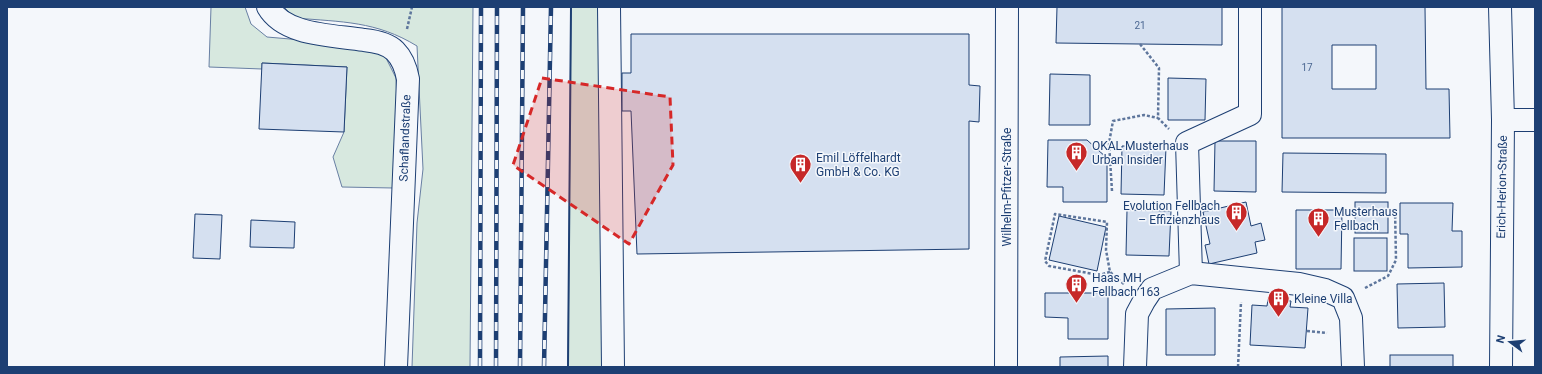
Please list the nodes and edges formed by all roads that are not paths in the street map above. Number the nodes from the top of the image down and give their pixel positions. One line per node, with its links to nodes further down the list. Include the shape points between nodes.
1 (268, 7): 9 (street, Schaflandstraße, via 273,16 295,29 380,42 394,50 405,65 408,79)
2 (610, 7): 10 (street)
3 (1007, 7): 11 (street, Wilhelm-Pfitzer-Straße)
4 (1250, 7): 8 (street, via 1250,114 1187,142)
5 (1500, 7): 6 (street, Erich-Herion-Straße)
6 (1503, 120): 7 (street); 14 (street, Erich-Herion-Straße)
7 (1535, 120)
8 (1191, 273): 12 (street, via 1152,289 1144,301 1137,314); 13 (street, via 1299,284 1344,298 1351,318)
9 (396, 367)
10 (613, 367)
11 (1006, 367)
12 (1135, 367)
13 (1353, 367)
14 (1501, 367)

